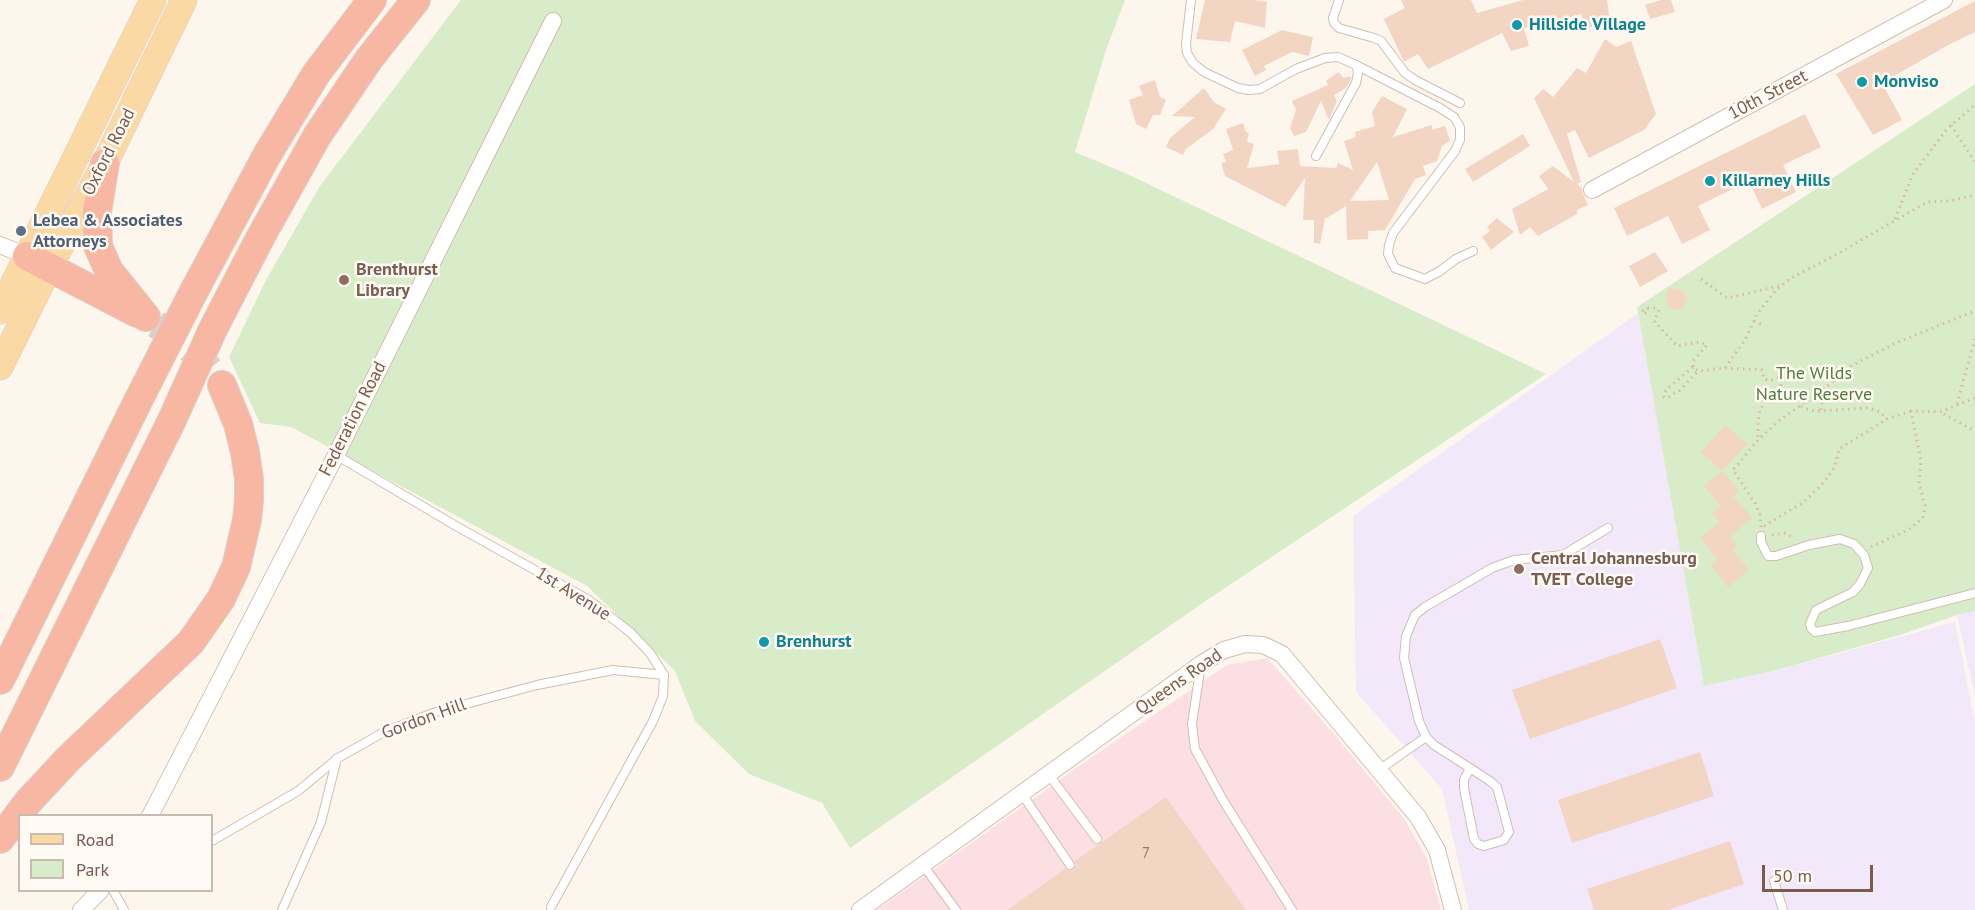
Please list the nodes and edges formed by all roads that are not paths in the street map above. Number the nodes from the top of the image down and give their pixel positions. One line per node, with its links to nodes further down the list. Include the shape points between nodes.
1 (153, 0): 16 (main road, Oxford Road)
2 (184, 0): 12 (main road, Oxford Road)
3 (372, 0): 26 (highway, bridge, via 316,74 267,155 136,403)
4 (416, 0): 29 (highway, bridge, via 317,136 259,240)
5 (1191, 0): 9 (lane, via 1187,53 1204,72 1238,88 1260,89 1325,58 1338,57)
6 (1339, 0): 10 (lane, via 1333,18 1339,28 1381,41 1405,73)
7 (1944, 0): 13 (street, 10th Street)
8 (553, 21): 20 (street, Federation Road)
9 (1356, 65): 11 (lane, via 1356,83); 15 (lane, via 1440,108 1454,117 1460,127 1455,151 1393,233 1388,254 1395,268 1425,279)
10 (1460, 103)
11 (1316, 156)
12 (105, 163): 16 (main road, Oxford Road); 16 (highway, via 97,212 98,246 109,271 151,321)
13 (1592, 190)
14 (0, 245): 16 (street)
15 (1473, 251)
16 (38, 262): 17 (main road, Oxford Road); 18 (main road, Oxford Road)
17 (0, 311)
18 (0, 367)
19 (222, 385): 34 (highway, via 245,452 249,500 236,567 221,599 191,642 68,759)
20 (336, 455): 25 (lane, 1st Avenue, via 589,600 631,633); 35 (street, Federation Road)
21 (1608, 528): 27 (lane, via 1563,555 1514,560 1492,568 1415,615 1406,636 1404,658)
22 (1761, 539): 23 (lane, via 1768,556 1840,539 1854,544 1861,552 1868,568 1865,577 1853,591 1816,610 1810,624 1815,632)
23 (1975, 593)
24 (1202, 664): 31 (street, Queens Road, via 1235,645 1272,648 1298,671); 32 (street, Queens Road); 51 (lane, via 1192,724 1195,748 1224,802)
25 (664, 675): 28 (lane, Gordon Hill, via 613,670 537,685 435,712 384,732); 45 (lane, via 663,696 653,721)
26 (0, 680)
27 (1426, 737): 30 (lane); 31 (lane)
28 (338, 758): 39 (lane, Gordon Hill, via 298,791); 48 (lane, via 321,822)
29 (0, 767)
30 (1470, 768): 30 (lane, via 1497,787 1509,832 1504,840 1484,846 1474,839 1464,788)
31 (1379, 770): 52 (street, Queens Road, via 1432,838)
32 (1049, 775): 33 (street, Queens Road); 38 (lane)
33 (1022, 795): 40 (street, Queens Road); 41 (lane)
34 (19, 814)
35 (151, 814)
36 (18, 815): 37 (highway)
37 (0, 838)
38 (1097, 839)
39 (213, 840)
40 (923, 865): 49 (street, Queens Road); 50 (lane)
41 (1070, 865)
42 (1774, 881): 53 (lane)
43 (100, 892): 46 (street)
44 (114, 892): 47 (lane)
45 (551, 907)
46 (81, 910)
47 (124, 910)
48 (282, 910)
49 (860, 910)
50 (956, 910)
51 (1293, 910)
52 (1453, 910)
53 (1783, 910)

